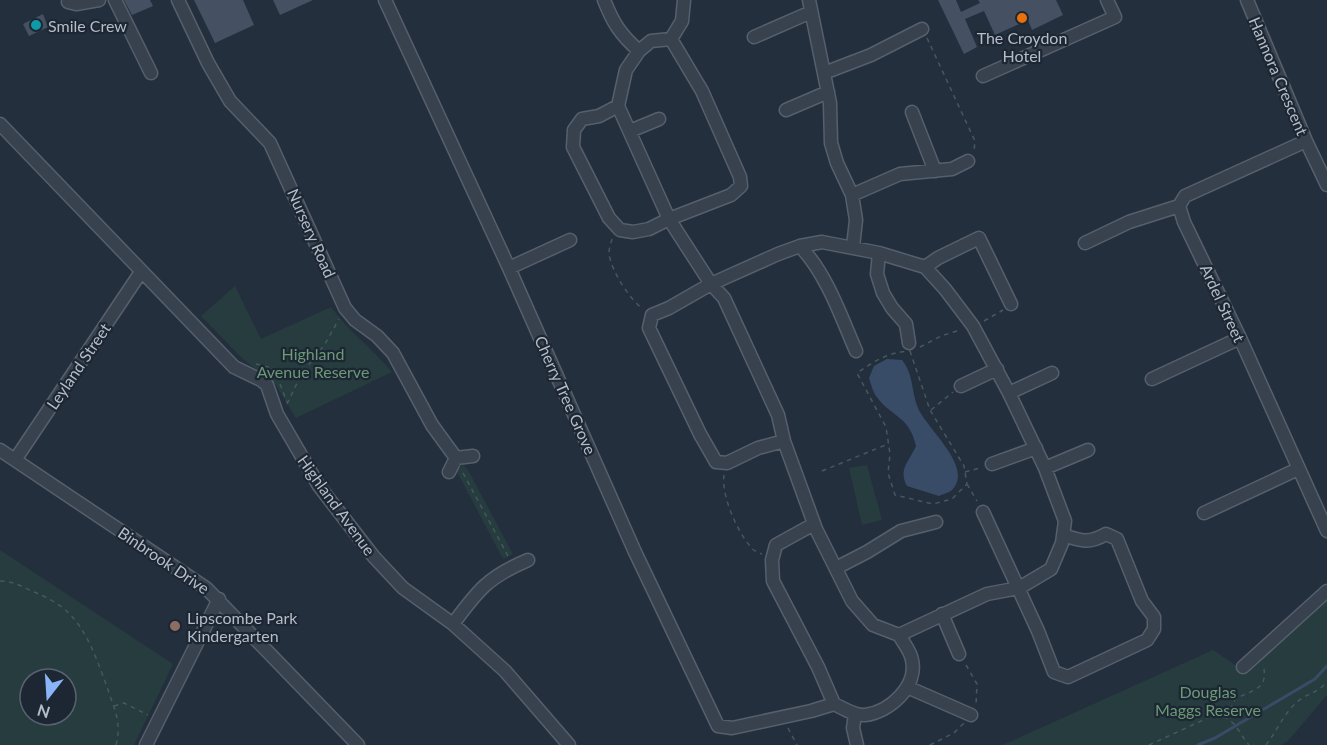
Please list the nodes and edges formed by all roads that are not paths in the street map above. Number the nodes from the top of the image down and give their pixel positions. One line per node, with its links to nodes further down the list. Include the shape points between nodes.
1 (99, 0): 10 (street)
2 (115, 0): 17 (street)
3 (178, 0): 55 (street, Nursery Road, via 230,101 270,143 345,308 393,353 452,465)
4 (385, 0): 39 (street, Cherry Tree Grove)
5 (603, 0): 15 (street, via 623,38)
6 (684, 0): 7 (street); 14 (street, via 682,21)
7 (696, 0)
8 (1107, 0): 18 (street, via 1116,17)
9 (1247, 0): 26 (street, Hannora Crescent)
10 (69, 4)
11 (810, 6): 13 (street); 16 (street)
12 (922, 29): 16 (street)
13 (754, 37)
14 (671, 39): 15 (street, via 651,41); 32 (street, via 702,91 741,186 731,195)
15 (639, 51): 20 (street, via 626,70)
16 (824, 73): 19 (street)
17 (147, 74)
18 (983, 76)
19 (828, 92): 21 (street); 30 (street, via 831,143)
20 (618, 106): 25 (street); 32 (street, via 582,119 574,130 573,147 609,218 620,230 649,229)
21 (786, 110)
22 (912, 112): 28 (street)
23 (658, 119): 25 (street)
24 (0, 124): 40 (street, Highland Avenue)
25 (630, 130): 32 (street)
26 (1306, 141): 29 (street, Hannora Crescent); 31 (street, via 1185,196)
27 (968, 161): 28 (street, via 952,169)
28 (935, 171): 30 (street, via 900,174)
29 (1327, 185)
30 (852, 195): 36 (street, via 856,220)
31 (1179, 206): 34 (street, via 1129,222); 43 (street, Ardel Street)
32 (669, 219): 41 (street)
33 (570, 240): 39 (street)
34 (1084, 243)
35 (800, 246): 36 (street, via 822,242); 41 (street); 45 (street, via 825,281)
36 (853, 247): 37 (street)
37 (879, 253): 38 (street); 44 (street, via 878,274 883,293 906,324)
38 (925, 267): 42 (street, via 979,238); 46 (street, via 974,326)
39 (509, 268): 77 (street, Cherry Tree Grove, via 635,552 718,726 732,728)
40 (141, 272): 56 (street, Leyland Street); 72 (street, Highland Avenue, via 234,367 267,386 277,414 320,486 374,557 403,588)
41 (711, 284): 51 (street, via 724,298 734,319 778,415); 51 (street, via 652,315 649,328 716,462 727,463)
42 (1011, 304)
43 (1240, 338): 48 (street); 59 (street, Ardel Street)
44 (913, 347)
45 (856, 351)
46 (997, 369): 49 (street); 50 (street)
47 (1052, 373): 50 (street)
48 (1152, 379)
49 (961, 386)
50 (1010, 393): 52 (street)
51 (784, 441): 63 (street)
52 (1036, 448): 57 (street); 58 (street)
53 (0, 450): 56 (street, Binbrook Drive)
54 (1088, 450): 58 (street)
55 (473, 456)
56 (15, 460): 70 (street, Binbrook Drive)
57 (992, 465)
58 (1045, 468): 65 (street, via 1065,521)
59 (1298, 469): 61 (street); 64 (street, Ardel Street)
60 (983, 512): 68 (street)
61 (1204, 513)
62 (936, 522): 67 (street, via 901,531)
63 (814, 524): 67 (street); 77 (street, via 776,545 773,581)
64 (1327, 531)
65 (1063, 535): 68 (street, via 1051,569); 68 (street, via 1094,541 1106,534 1117,539 1142,601 1155,617 1147,640 1068,677 1054,672)
66 (528, 560): 72 (street, via 487,582)
67 (836, 568): 73 (street, via 852,601 873,625)
68 (1019, 588): 71 (street, via 987,594)
69 (1327, 591): 75 (street)
70 (219, 599): 81 (street); 82 (street, Binbrook Drive)
71 (942, 614): 73 (street); 74 (street)
72 (453, 624): 83 (street, Highland Avenue, via 505,671)
73 (898, 635): 76 (street, via 912,659)
74 (959, 654)
75 (1243, 667)
76 (907, 687): 78 (street, via 899,699 879,710); 79 (street)
77 (834, 704): 78 (street)
78 (855, 714): 84 (street)
79 (971, 715)
80 (580, 737): 83 (street, Highland Avenue)
81 (146, 745)
82 (358, 745)
83 (569, 745)
84 (857, 745)

